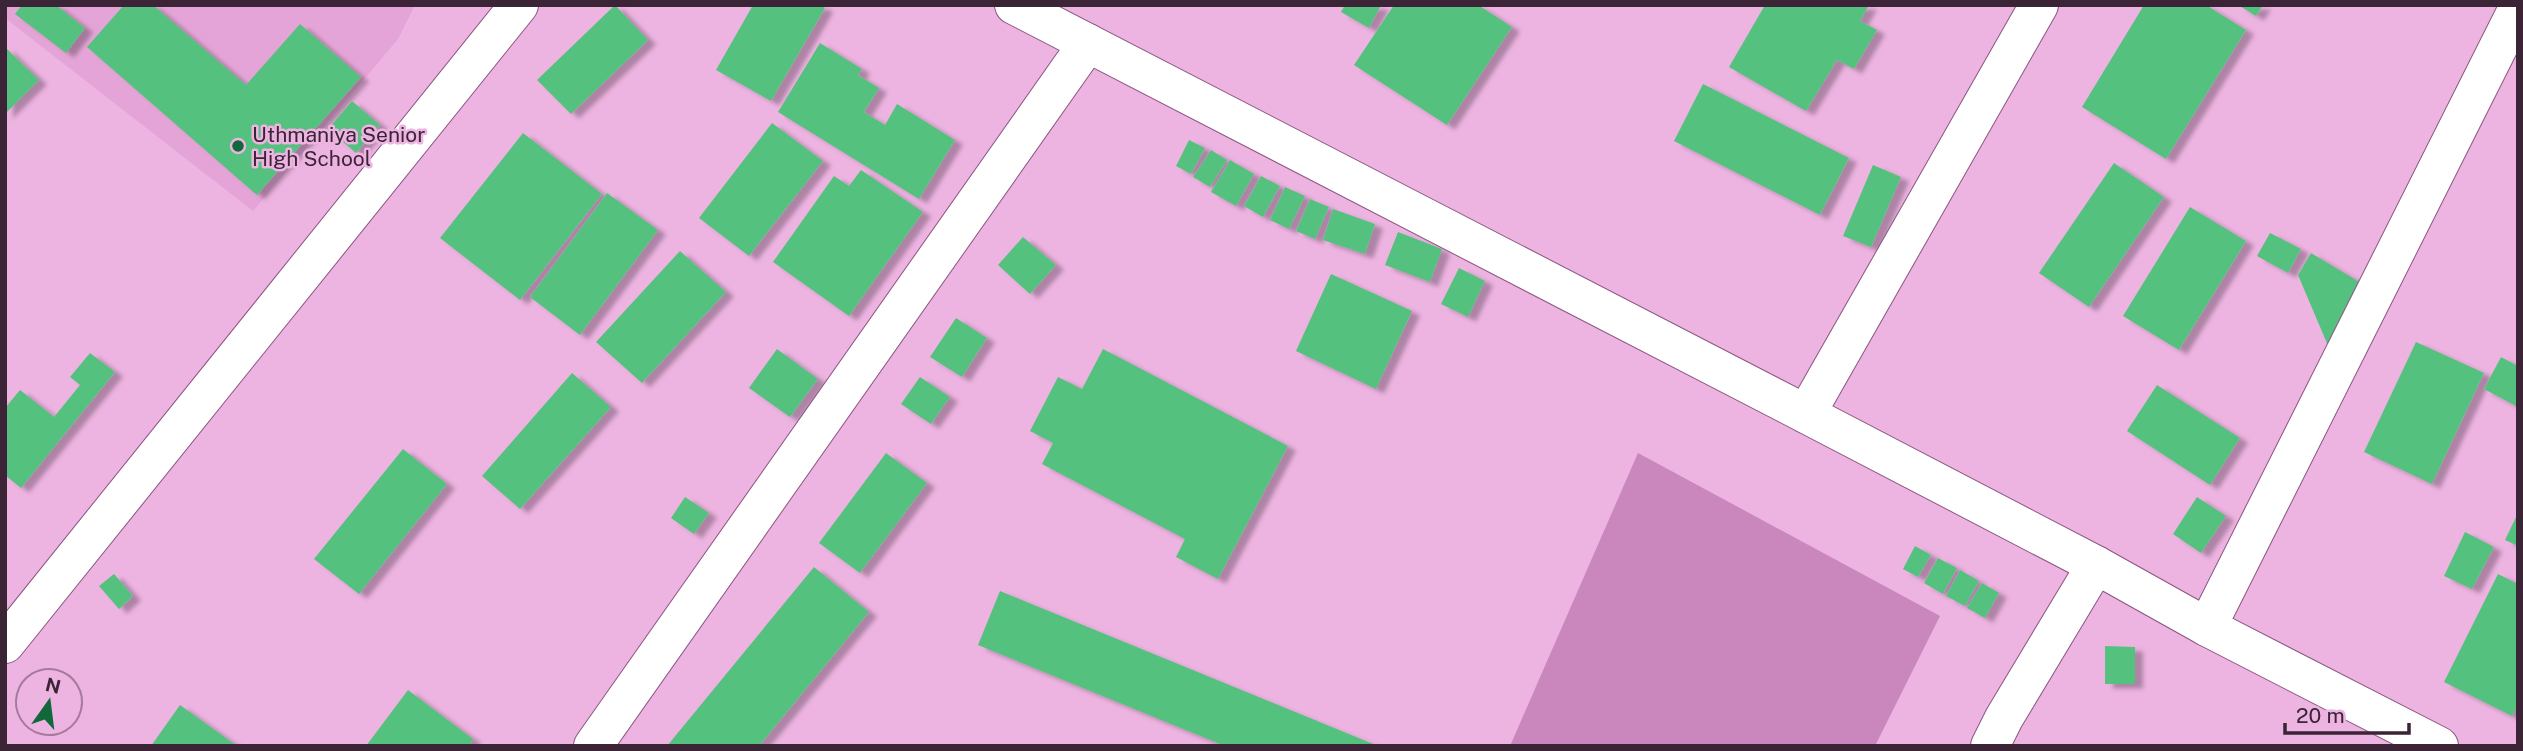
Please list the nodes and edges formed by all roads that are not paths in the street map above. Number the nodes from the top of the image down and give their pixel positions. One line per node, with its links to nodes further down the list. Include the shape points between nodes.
1 (519, 5): 9 (street)
2 (1014, 5): 5 (street)
3 (2039, 5): 6 (street)
4 (2518, 8): 8 (street)
5 (1088, 43): 6 (street); 10 (street)
6 (1806, 414): 7 (street)
7 (2096, 565): 8 (street); 11 (street)
8 (2207, 628): 12 (street)
9 (5, 643)
10 (593, 746)
11 (1990, 746)
12 (2439, 746)

